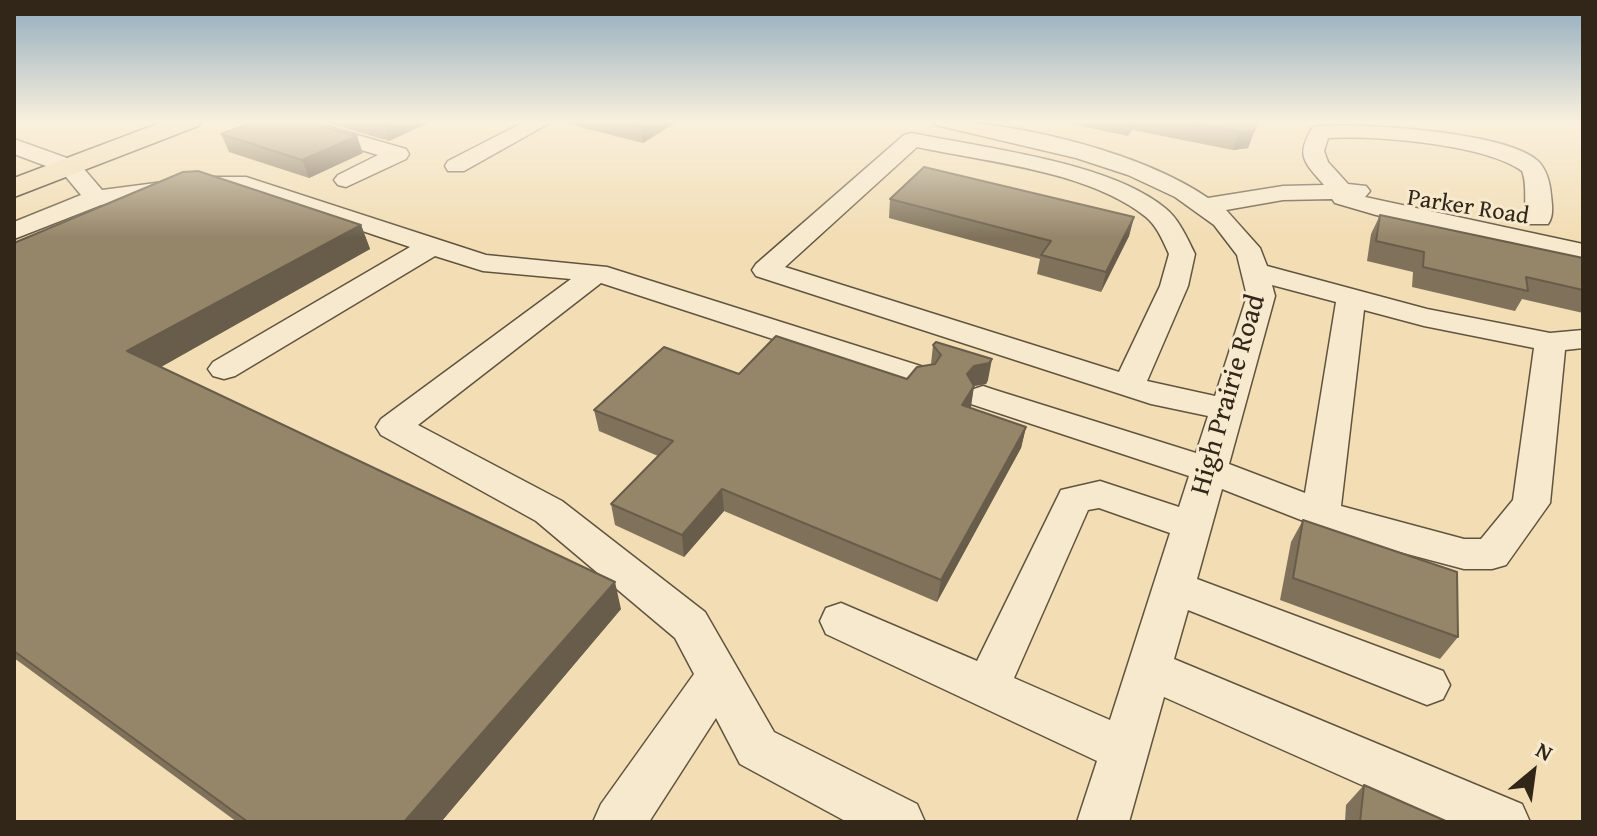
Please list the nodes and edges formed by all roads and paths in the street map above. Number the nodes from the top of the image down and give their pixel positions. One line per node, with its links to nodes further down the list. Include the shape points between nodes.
1 (52, 160): 11 (street)
2 (88, 160): 11 (main road)
3 (386, 160): 13 (street)
4 (468, 160): 10 (street)
5 (890, 160): 29 (street, via 766,270)
6 (1035, 160): 12 (street)
7 (1075, 160): 12 (street, High Prairie Road)
8 (1315, 160): 15 (street)
9 (1519, 160): 18 (street, via 1537,177)
10 (456, 166)
11 (70, 167): 14 (main road); 16 (street)
12 (1097, 170): 17 (street, High Prairie Road, via 1141,170); 29 (street, via 1156,213 1182,254 1174,286)
13 (346, 180)
14 (14, 188)
15 (1342, 190): 17 (street, Parker Road); 18 (street, Parker Road, via 1472,205); 22 (street, via 1344,198 1363,205)
16 (96, 198): 20 (street); 21 (street, via 202,184 246,184)
17 (1209, 205): 24 (street, High Prairie Road, via 1237,232)
18 (1539, 219): 19 (street, Parker Road)
19 (1583, 228)
20 (14, 231)
21 (432, 246): 23 (street, via 483,263); 27 (street)
22 (1583, 252)
23 (597, 273): 28 (street); 38 (street, via 393,427 549,511 690,625)
24 (1261, 273): 25 (street); 31 (street, High Prairie Road, via 1261,296)
25 (1351, 298): 26 (street, via 1424,317); 33 (street)
26 (1566, 340): 33 (street, via 1531,503 1492,554 1464,554)
27 (224, 369)
28 (919, 376)
29 (1128, 386): 31 (street)
30 (983, 397): 32 (street)
31 (1227, 409): 32 (street, High Prairie Road)
32 (1209, 470): 33 (street); 34 (street, High Prairie Road)
33 (1321, 513)
34 (1192, 526): 35 (street, High Prairie Road); 40 (street, via 1100,494 1074,500)
35 (1173, 587): 37 (street, High Prairie Road); 39 (street)
36 (841, 621): 40 (street)
37 (1149, 669): 41 (street, High Prairie Road); 45 (street)
38 (718, 677): 42 (street); 43 (street, via 757,748)
39 (1427, 685)
40 (987, 688): 41 (street)
41 (1124, 750): 44 (street, High Prairie Road)
42 (619, 822)
43 (899, 822)
44 (1103, 822)
45 (1504, 822)

